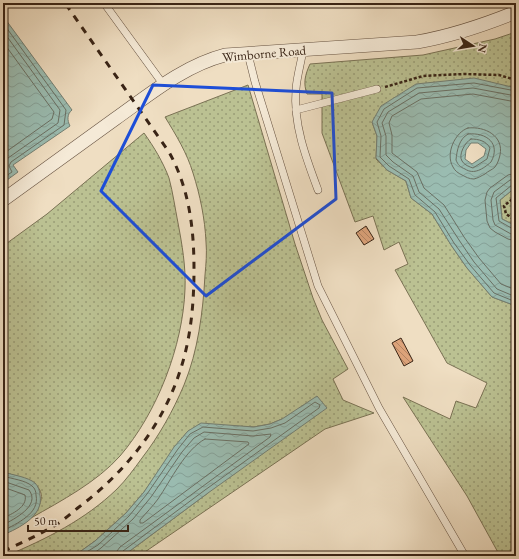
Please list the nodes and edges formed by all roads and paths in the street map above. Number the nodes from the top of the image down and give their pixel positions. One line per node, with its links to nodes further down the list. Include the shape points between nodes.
1 (104, 3): 6 (lane)
2 (516, 12): 3 (street, Wimborne Road, via 434,39)
3 (304, 50): 4 (street, Wimborne Road); 8 (lane, via 296,88)
4 (248, 54): 6 (street, Wimborne Road, via 209,59); 13 (lane, via 318,286 379,408)
5 (516, 80): 7 (path, via 499,75 423,76)
6 (163, 84): 11 (street, Wimborne Road)
7 (377, 89): 8 (lane)
8 (296, 110): 9 (lane, via 304,150)
9 (318, 190)
10 (516, 196): 12 (path, via 504,206 506,214)
11 (3, 200)
12 (516, 219)
13 (466, 556)

